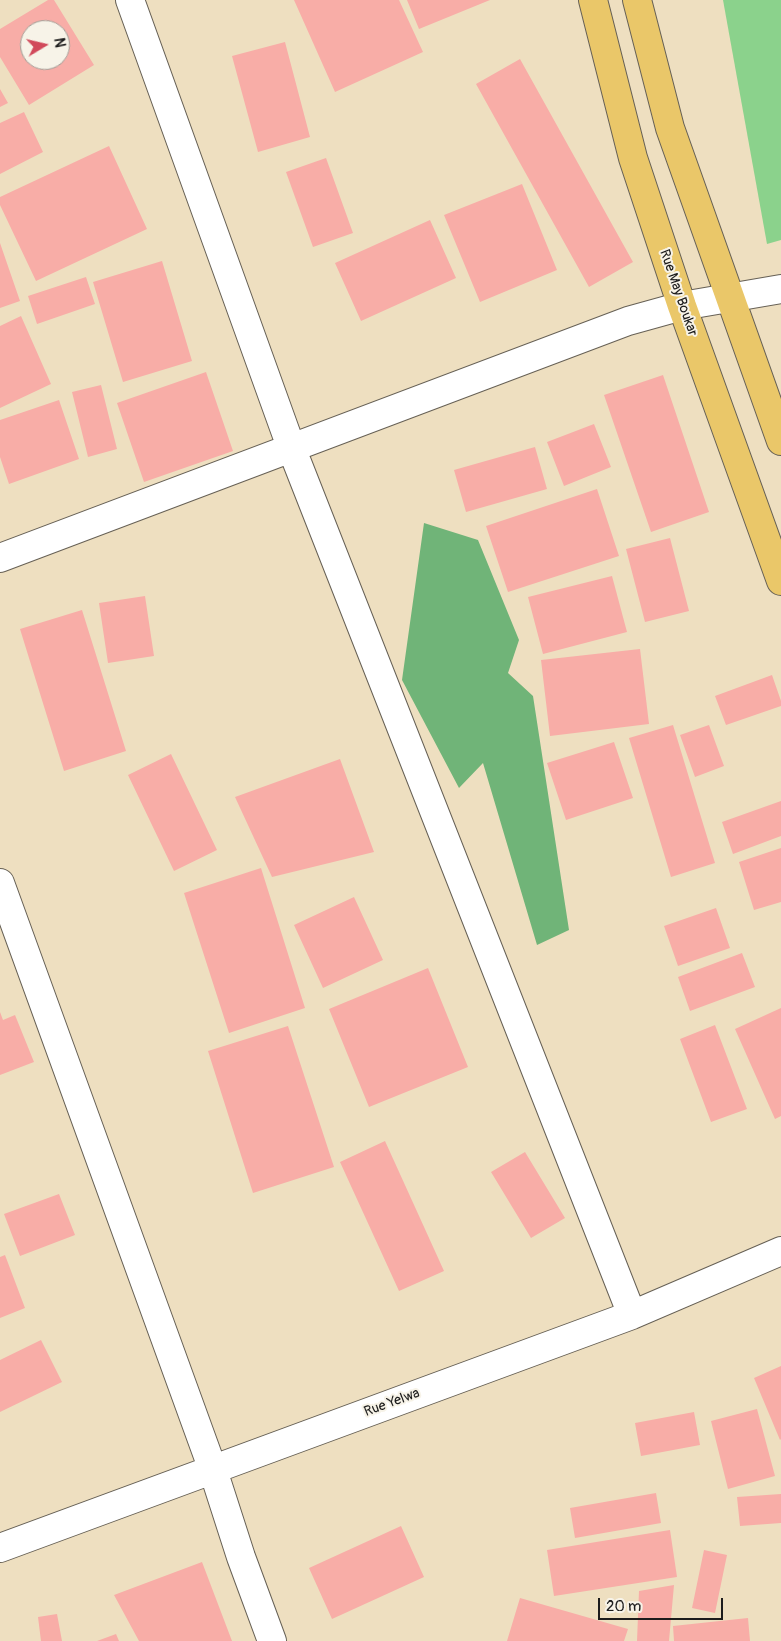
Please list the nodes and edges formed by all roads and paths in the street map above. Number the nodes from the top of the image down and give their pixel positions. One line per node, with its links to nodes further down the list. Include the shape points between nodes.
1 (130, 0): 8 (street)
2 (593, 0): 6 (main road, Rue May Boukar, via 633,158)
3 (637, 0): 5 (main road, via 670,128)
4 (781, 289): 5 (street)
5 (730, 297): 6 (street); 7 (main road)
6 (682, 306): 8 (street, via 628,321); 10 (main road, Rue May Boukar)
7 (781, 441)
8 (291, 447): 9 (street); 13 (street)
9 (0, 558)
10 (781, 581)
11 (0, 883): 14 (street)
12 (781, 1251): 13 (street, Rue Yelwa)
13 (632, 1315): 14 (street, Rue Yelwa)
14 (213, 1470): 15 (street, Rue Yelwa); 16 (street)
15 (0, 1548)
16 (272, 1641)

